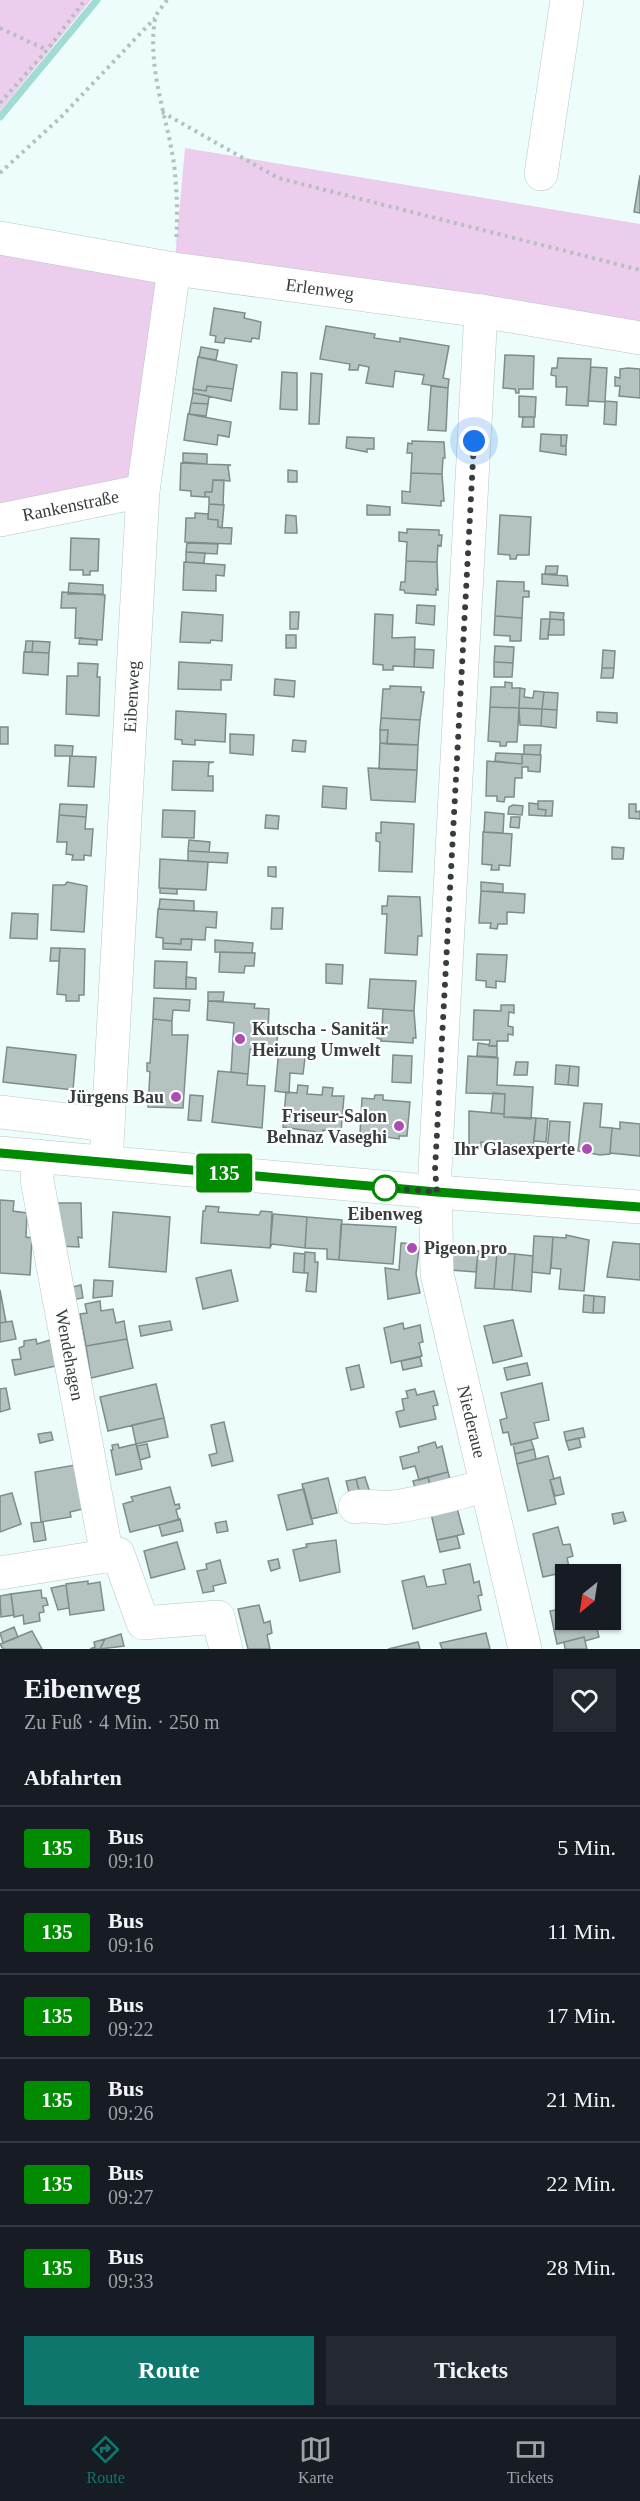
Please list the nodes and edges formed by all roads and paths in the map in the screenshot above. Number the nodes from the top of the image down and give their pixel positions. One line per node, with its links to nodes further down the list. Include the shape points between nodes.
1 (85, 0): 6 (path)
2 (167, 0): 4 (path)
3 (567, 0): 10 (street)
4 (155, 17): 8 (path, via 155,79); 9 (path, via 61,117)
5 (0, 28): 6 (path)
6 (47, 50): 7 (path)
7 (0, 103)
8 (162, 112): 12 (path, via 174,162 178,210); 13 (path, via 278,178)
9 (0, 173)
10 (541, 174)
11 (0, 238): 12 (street, Erlenweg)
12 (174, 269): 14 (street, Erlenweg); 16 (street, Eibenweg)
13 (640, 270)
14 (481, 311): 15 (street, Erlenweg); 23 (street, Niederaue, via 435,1170)
15 (640, 338)
16 (143, 491): 17 (street, Rankenstraße); 19 (street, Eibenweg)
17 (0, 520)
18 (0, 1112): 19 (street)
19 (108, 1125): 22 (street, Eibenweg)
20 (0, 1153): 21 (street)
21 (38, 1156): 22 (street); 27 (street, Wendehagen, via 37,1180)
22 (106, 1162): 23 (street)
23 (437, 1192): 24 (street); 25 (street, Niederaue, via 437,1274)
24 (640, 1207)
25 (486, 1486): 26 (street, via 396,1507); 30 (street, Niederaue)
26 (355, 1507)
27 (107, 1556): 28 (street); 29 (street, via 118,1554 143,1623 218,1617)
28 (0, 1573)
29 (226, 1649)
30 (525, 1649)

